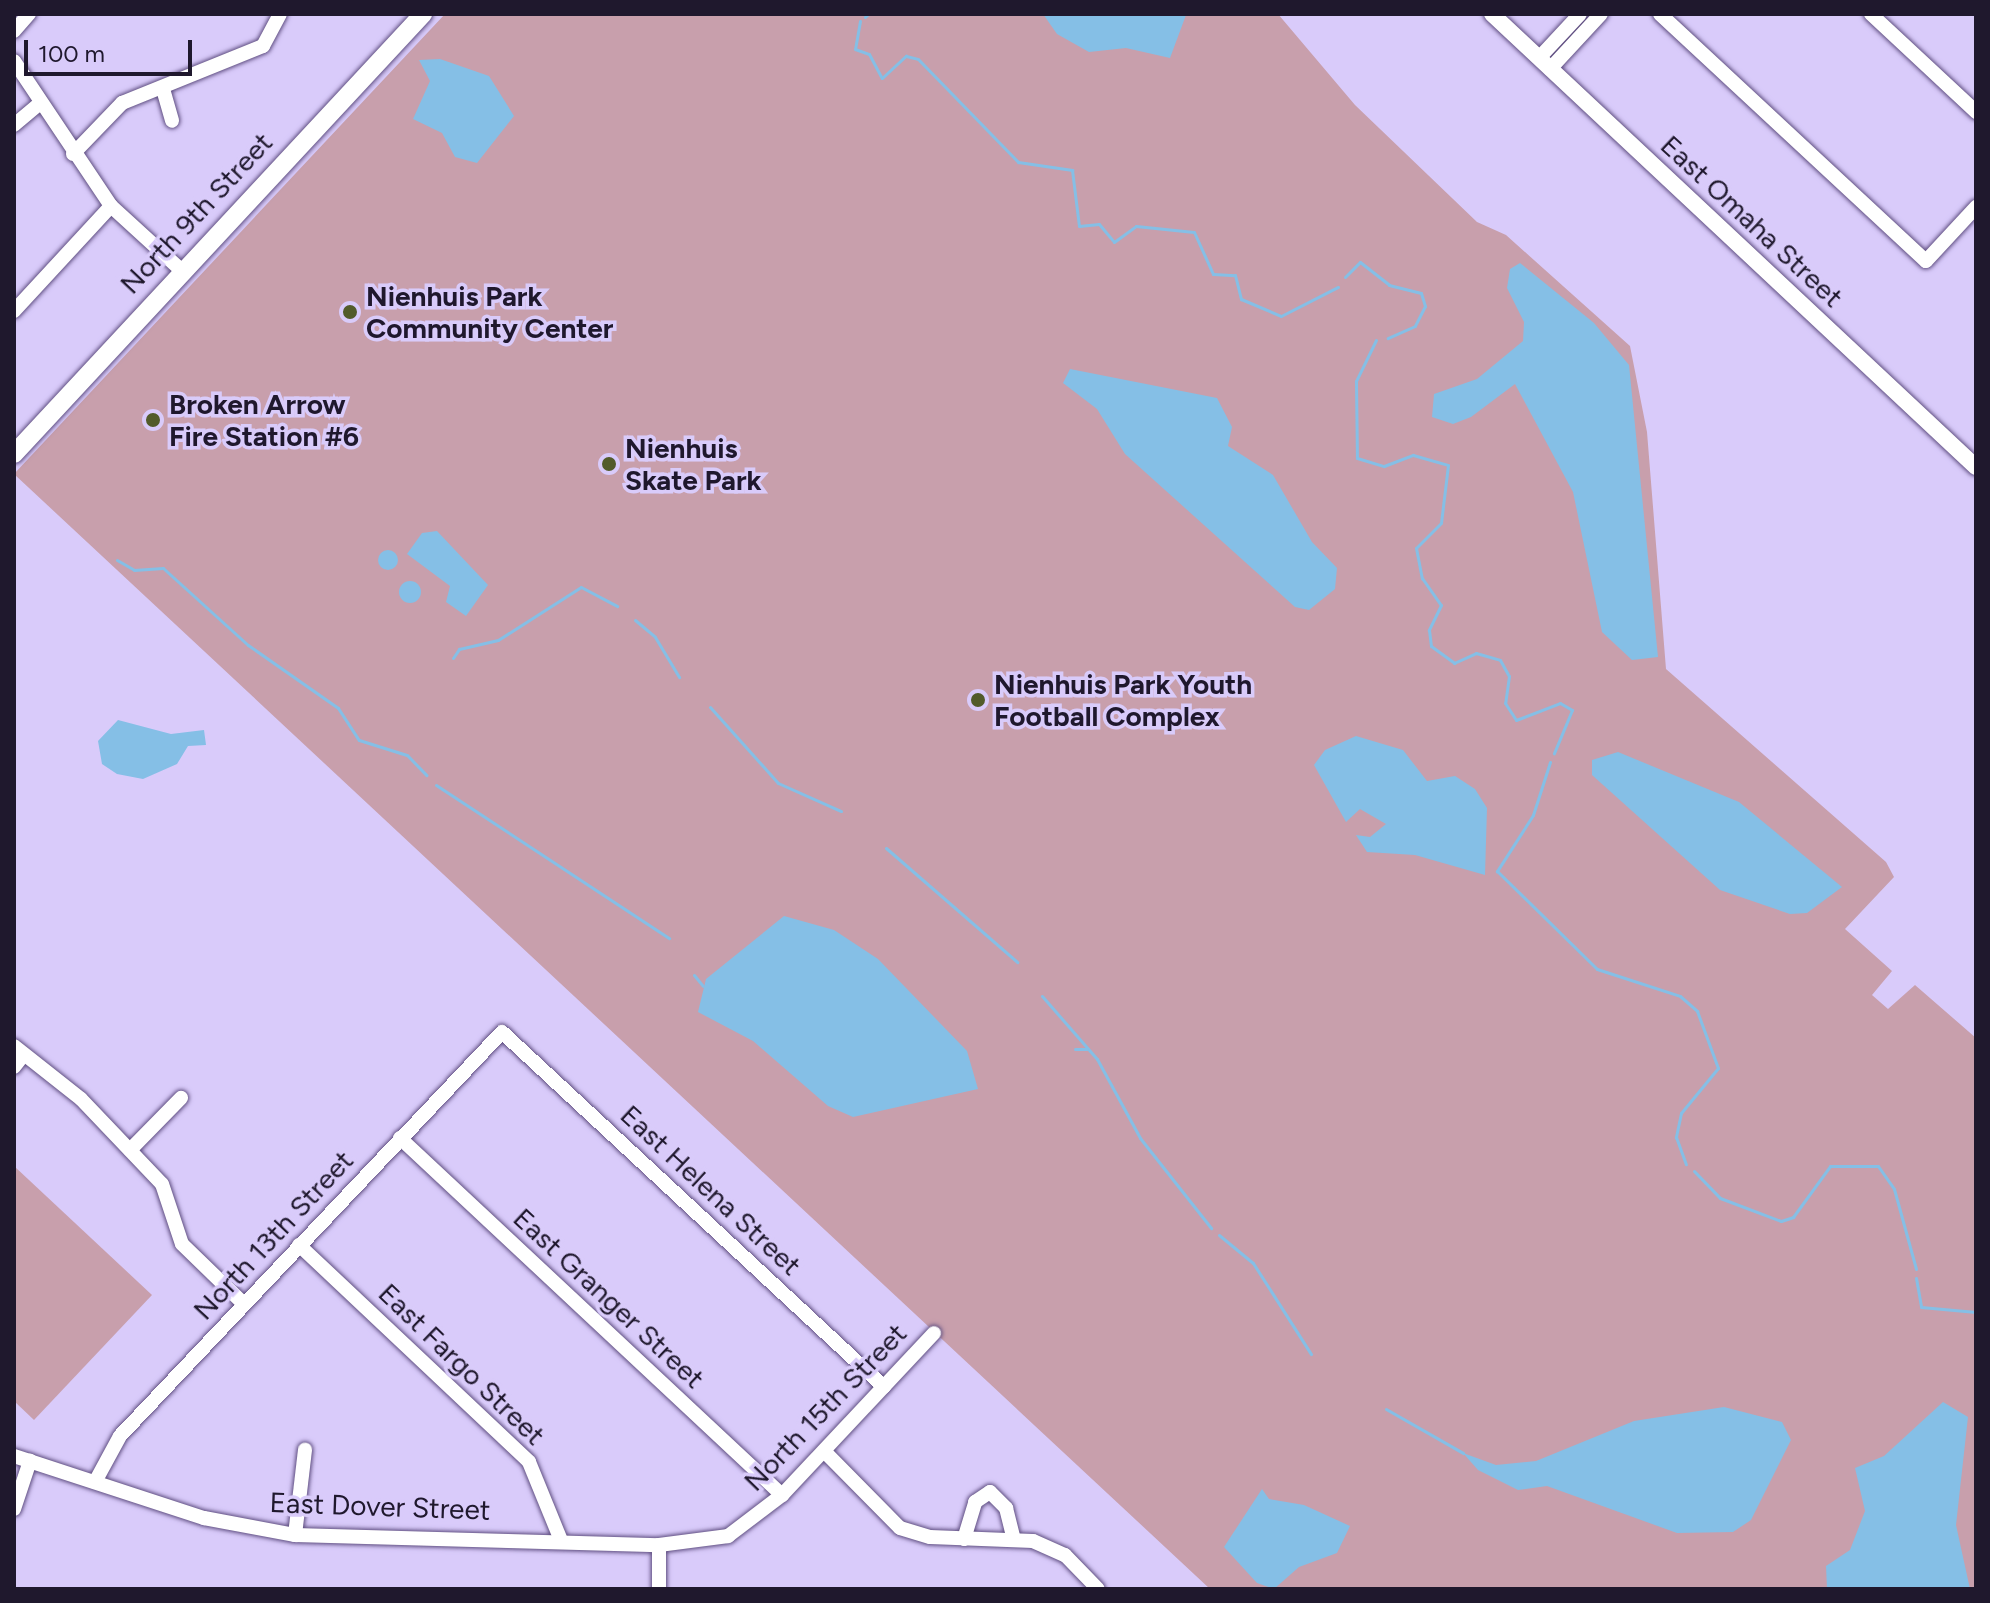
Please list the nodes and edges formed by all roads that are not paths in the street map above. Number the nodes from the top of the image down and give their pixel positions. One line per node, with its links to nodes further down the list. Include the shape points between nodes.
1 (29, 14): 9 (street)
2 (280, 14): 12 (street, via 263,46)
3 (423, 14): 20 (main road, North 9th Street)
4 (1492, 14): 11 (street, East Omaha Street)
5 (1580, 14): 11 (street)
6 (1601, 14): 11 (street)
7 (1660, 14): 19 (street, via 1926,261)
8 (1871, 14): 14 (street)
9 (14, 31)
10 (14, 61): 13 (street)
11 (1544, 64): 23 (street, East Omaha Street)
12 (163, 89): 15 (street); 17 (street, via 122,103)
13 (41, 102): 16 (street); 17 (street)
14 (1976, 112)
15 (172, 121)
16 (14, 125)
17 (73, 154): 18 (street)
18 (111, 206): 20 (street); 21 (street)
19 (1976, 207)
20 (180, 269): 22 (main road, North 9th Street)
21 (14, 311)
22 (14, 454)
23 (1976, 467)
24 (502, 1032): 28 (street, North 13th Street); 33 (street, East Helena Street)
25 (19, 1050): 26 (street); 29 (street)
26 (14, 1067)
27 (181, 1098): 29 (street)
28 (400, 1138): 30 (street, North 13th Street); 39 (street, East Granger Street)
29 (130, 1150): 31 (street, via 169,1193 182,1244)
30 (299, 1245): 31 (street, North 13th Street); 42 (street, East Fargo Street, via 529,1462)
31 (244, 1304): 38 (street, North 13th Street, via 113,1445)
32 (934, 1333): 33 (street, North 15th Street)
33 (884, 1387): 35 (street, North 15th Street)
34 (305, 1450): 41 (street)
35 (824, 1451): 39 (street, North 15th Street); 43 (street, via 900,1528)
36 (14, 1456): 37 (street, East Dover Street)
37 (30, 1461): 38 (street, East Dover Street); 40 (street)
38 (95, 1482): 41 (street, East Dover Street, via 204,1518)
39 (782, 1495): 45 (street, North 15th Street, via 728,1536)
40 (14, 1509)
41 (295, 1535): 42 (street, East Dover Street)
42 (560, 1538): 45 (street, East Dover Street)
43 (964, 1539): 44 (street); 44 (street, via 975,1502 990,1492 1006,1508)
44 (1014, 1539): 47 (street, via 1065,1555)
45 (659, 1545): 46 (street)
46 (659, 1589)
47 (1098, 1589)

